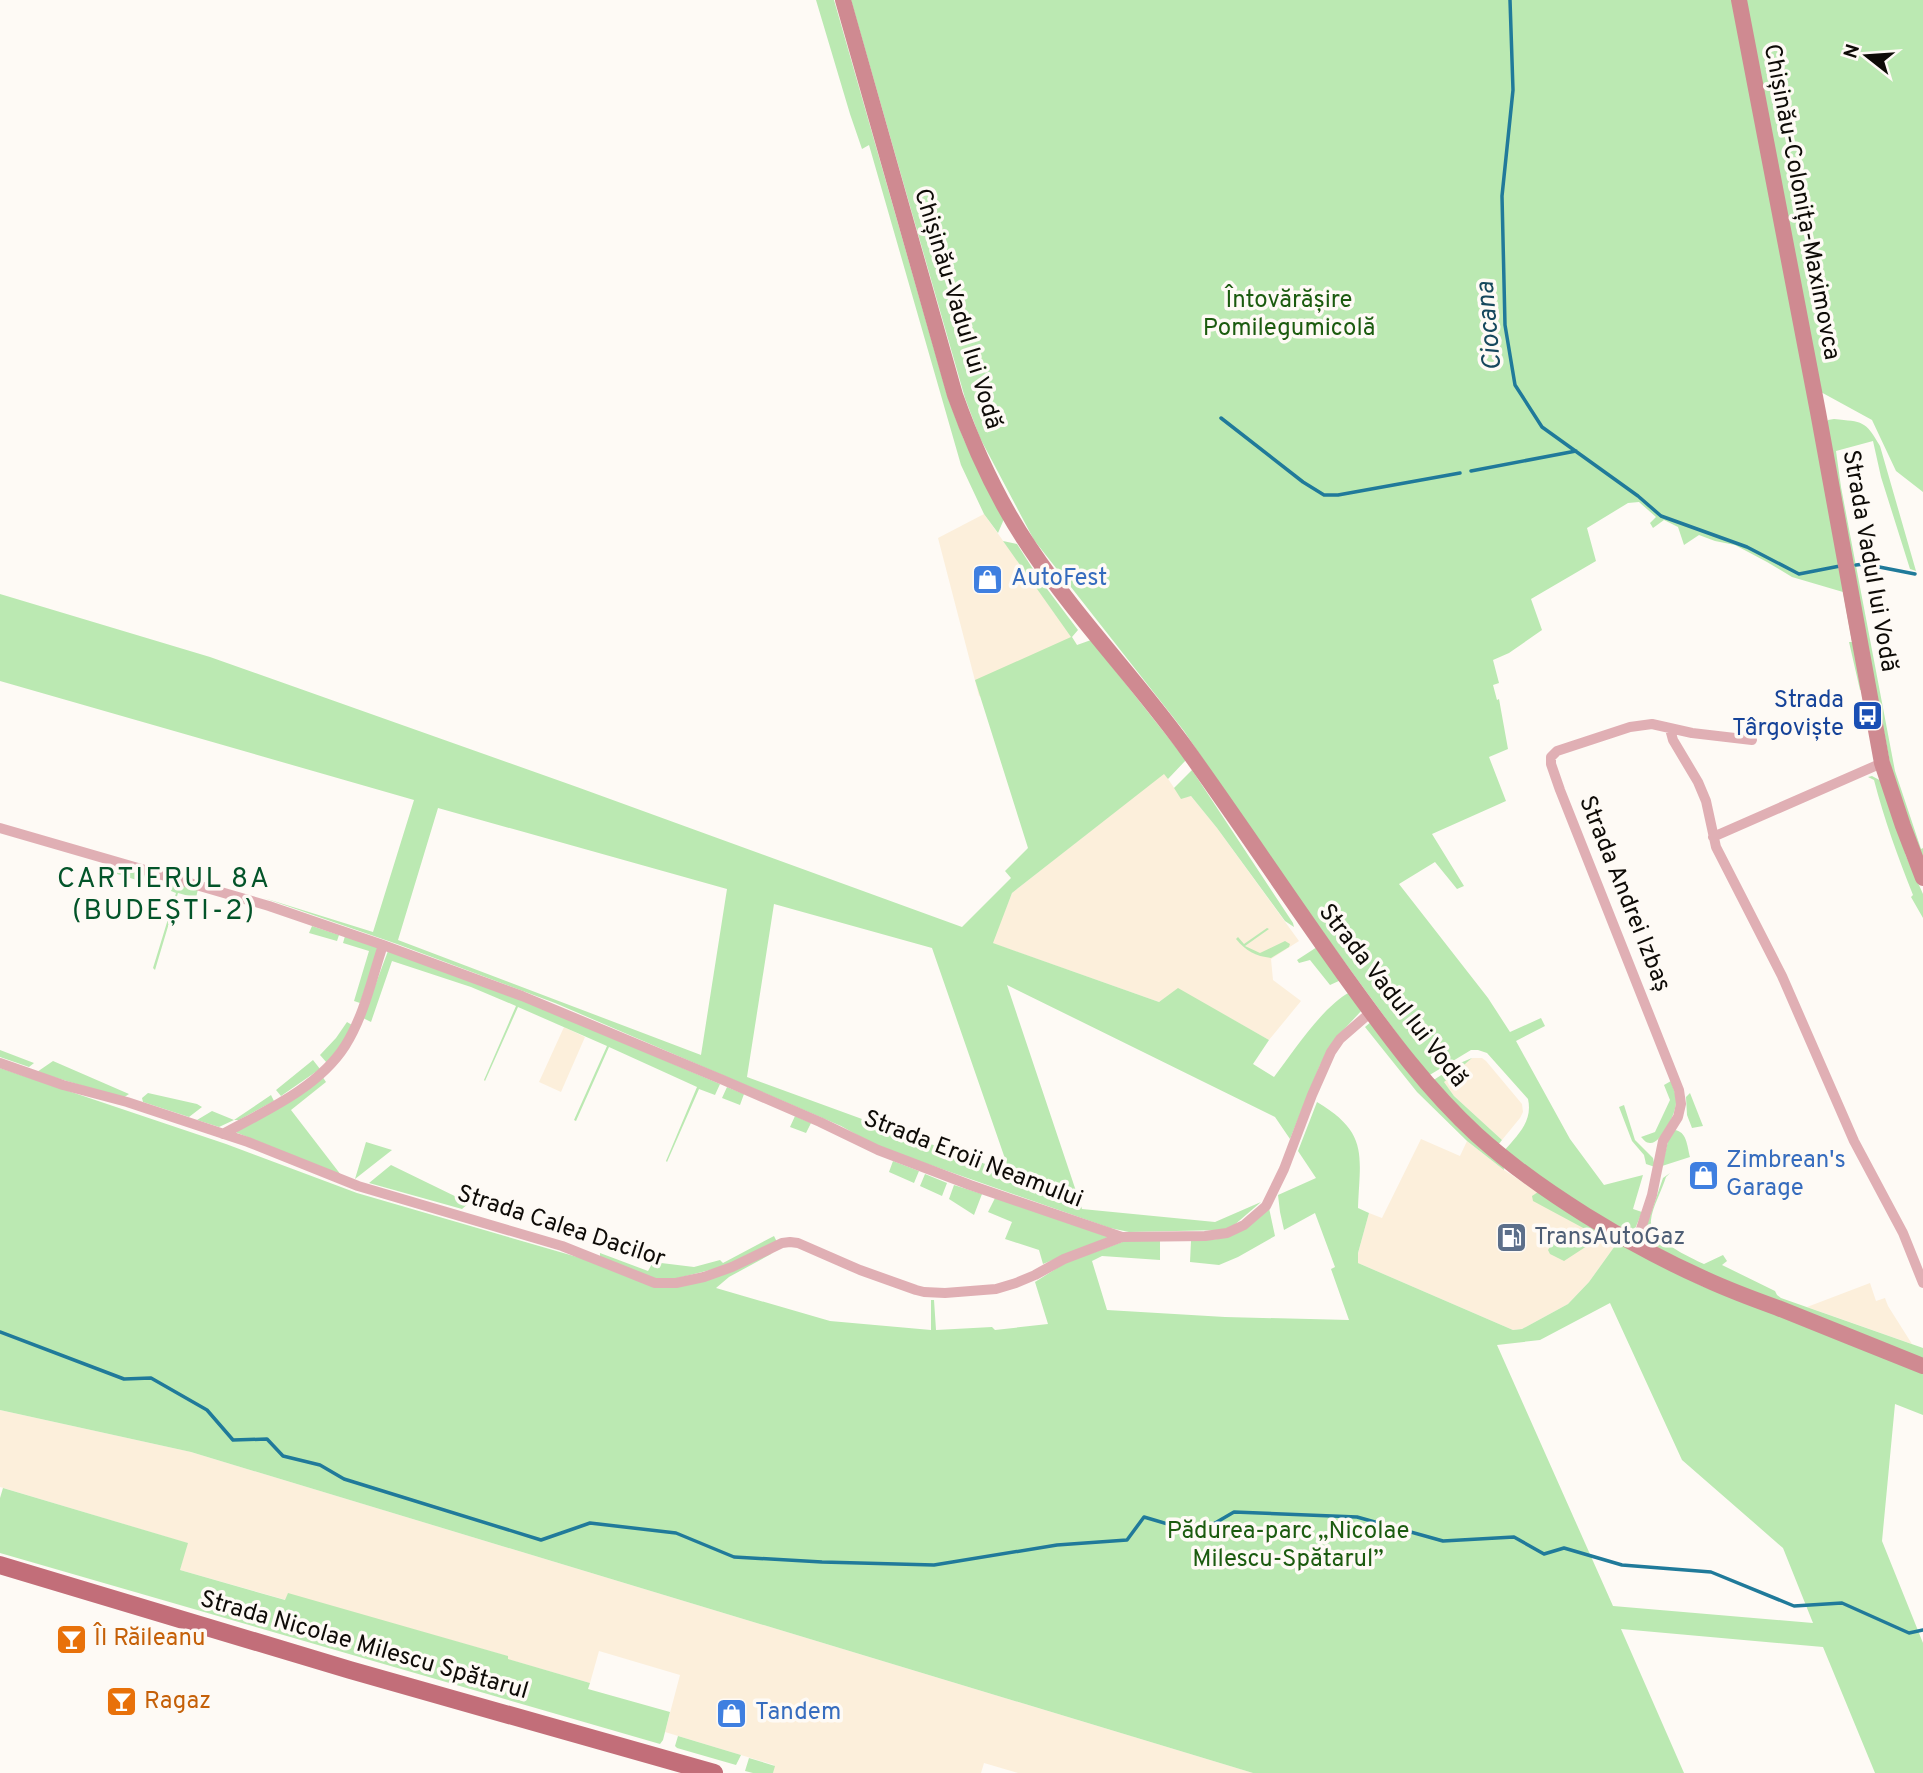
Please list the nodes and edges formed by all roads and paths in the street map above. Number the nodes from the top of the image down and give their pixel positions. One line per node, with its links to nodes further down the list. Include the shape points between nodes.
1 (843, 0): 6 (main road, Chișinău-Vadul lui Vodă, via 970,436 1028,546)
2 (1740, 0): 3 (main road, Chișinău-Colonița-Maximovca)
3 (1818, 412): 7 (main road, Strada Vadul lui Vodă)
4 (1670, 729): 5 (street, Strada Andrei Izbaș); 9 (street, via 1706,801); 16 (street, Strada Andrei Izbaș, via 1652,724 1630,727 1557,751 1550,764 1679,1090 1678,1117 1663,1141)
5 (1752, 740)
6 (1180, 741): 12 (main road, Strada Vadul lui Vodă)
7 (1882, 763): 9 (street); 10 (main road, Strada Vadul lui Vodă)
8 (0, 828): 11 (street, Strada Eroii Neamului, via 270,906)
9 (1713, 836): 17 (street)
10 (1923, 878)
11 (383, 945): 14 (street, via 357,1022 336,1058 276,1105); 15 (street, Strada Eroii Neamului, via 614,1033 924,1169)
12 (1371, 1012): 15 (street, Strada Eroii Neamului, via 1331,1052 1266,1206 1227,1233); 16 (main road, Strada Vadul lui Vodă, via 1425,1082 1476,1134 1554,1194)
13 (0, 1063): 14 (street, Strada Calea Dacilor)
14 (223, 1134): 15 (street, Strada Calea Dacilor, via 358,1186 562,1246 655,1283 704,1277 790,1242 924,1292 996,1289)
15 (1122, 1237)
16 (1636, 1244): 18 (main road, Strada Vadul lui Vodă, via 1706,1280)
17 (1923, 1283)
18 (1923, 1366)
19 (0, 1565): 20 (main road, Strada Nicolae Milescu Spătarul)
20 (714, 1773)

